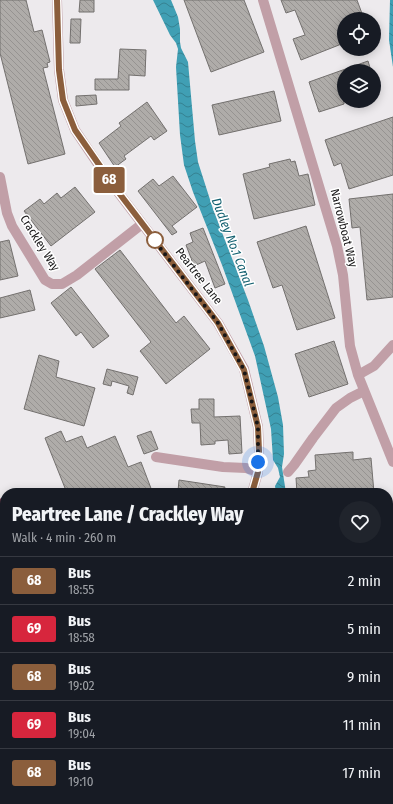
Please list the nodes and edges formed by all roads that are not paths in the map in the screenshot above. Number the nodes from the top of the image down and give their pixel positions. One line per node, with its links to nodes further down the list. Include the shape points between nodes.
1 (57, 0): 4 (street, Peartree Lane, via 59,70 65,105 75,130)
2 (263, 0): 6 (street, Narrowboat Way, via 337,246 343,275 350,346)
3 (0, 177): 4 (street, Crackley Way, via 12,226 45,280 52,284 62,284 77,275)
4 (142, 224): 10 (street, Peartree Lane, via 218,323 244,370 258,427)
5 (393, 345): 6 (street, via 374,366)
6 (358, 375): 7 (street, Narrowboat Way)
7 (364, 391): 9 (street, Narrowboat Way); 11 (street, via 336,408)
8 (156, 457): 10 (street, via 246,468)
9 (393, 462)
10 (258, 472): 12 (street, Peartree Lane)
11 (288, 472)
12 (253, 488)

